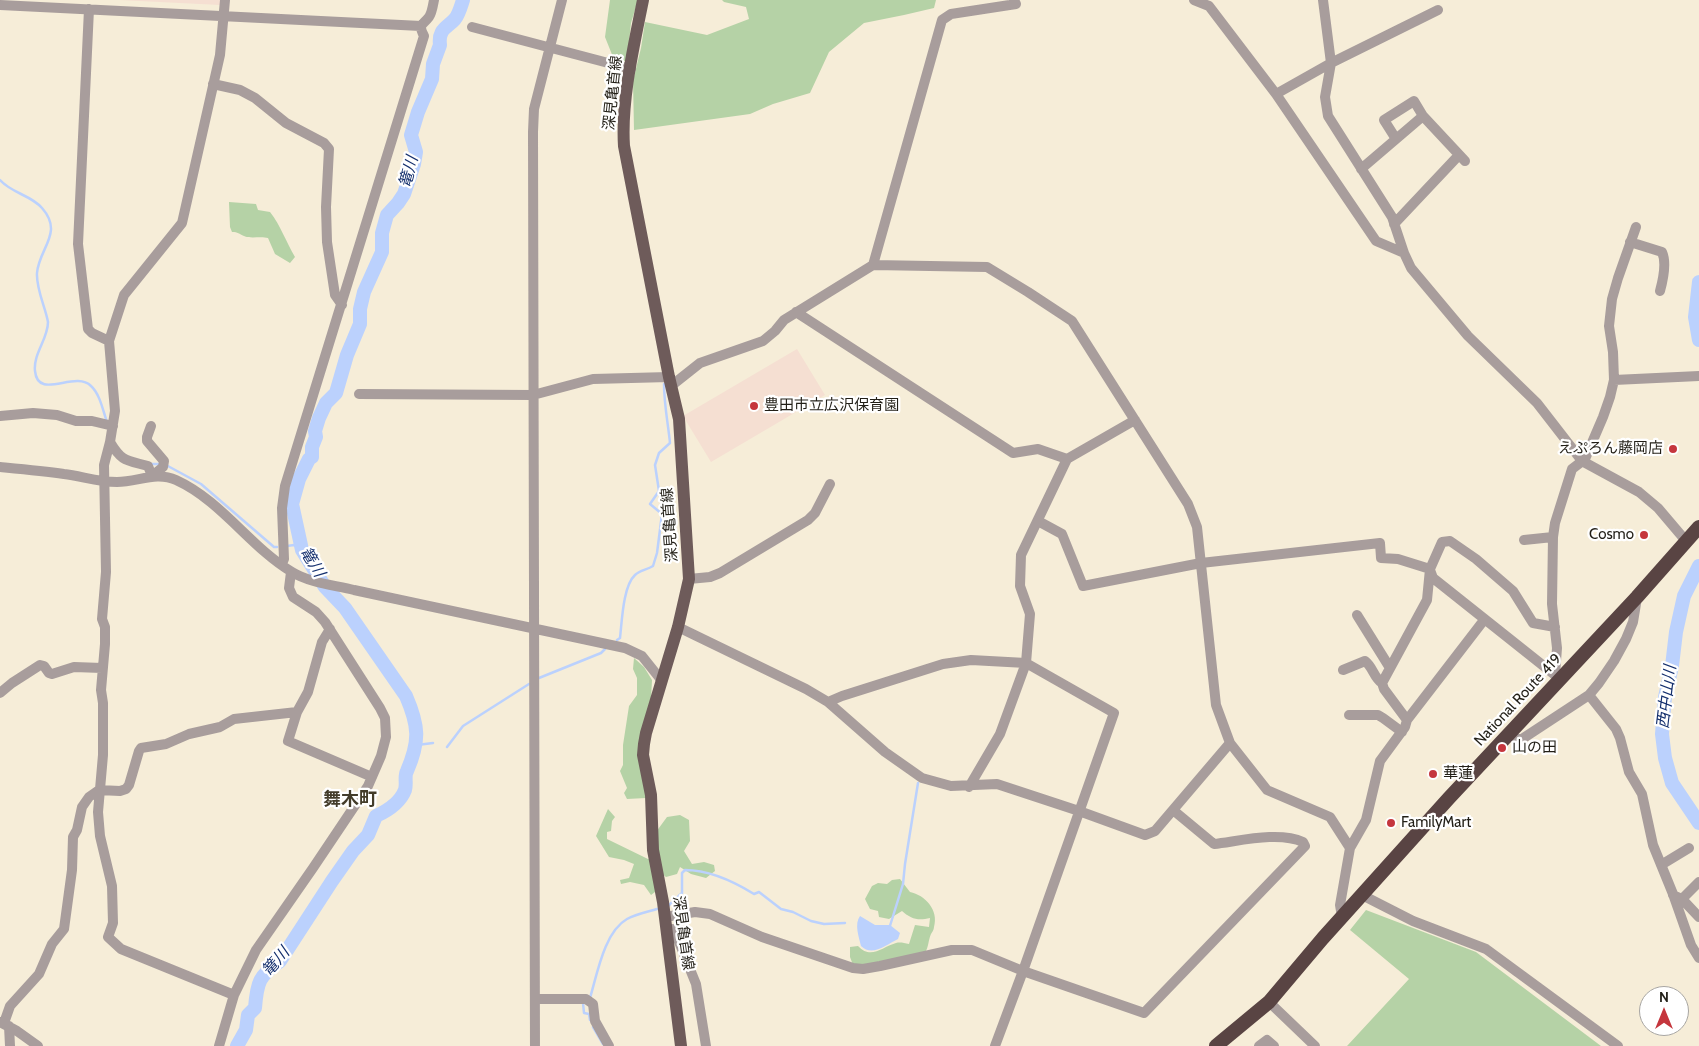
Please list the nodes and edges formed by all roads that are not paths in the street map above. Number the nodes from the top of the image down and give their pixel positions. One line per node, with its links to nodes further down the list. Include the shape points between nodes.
1 (225, 0): 13 (street)
2 (434, 0): 14 (street, via 429,17)
3 (562, 0): 16 (street)
4 (643, 0): 18 (main road, 深見亀首線)
5 (1014, 0): 28 (street, via 1016,4 951,14 942,20)
6 (1194, 0): 8 (street)
7 (1323, 0): 17 (street)
8 (1211, 3): 20 (street)
9 (0, 4): 10 (street)
10 (73, 4): 11 (street)
11 (89, 9): 13 (street); 32 (street, via 78,244 88,329)
12 (1438, 10): 17 (street)
13 (224, 16): 14 (street); 19 (street)
14 (421, 26): 30 (street, via 424,36)
15 (472, 27): 16 (street)
16 (549, 49): 18 (street); 37 (street, via 534,109)
17 (1331, 63): 20 (street); 23 (street, via 1325,97 1328,116)
18 (631, 69): 35 (main road, 深見亀首線, via 623,126 624,146)
19 (213, 84): 30 (street, via 240,90 255,98 286,123 329,148 327,242 335,294); 32 (street, via 182,223 124,295)
20 (1276, 94): 27 (street, via 1376,241)
21 (1423, 116): 22 (street); 22 (street, via 1414,101 1384,120); 24 (street, via 1462,158)
22 (1396, 139): 23 (street)
23 (1361, 169): 24 (street)
24 (1394, 224): 27 (street)
25 (1636, 228): 26 (street)
26 (1630, 242): 29 (street, via 1664,255); 34 (street, via 1612,299 1609,326)
27 (1404, 253): 44 (street, via 1411,268 1468,336 1537,403)
28 (873, 265): 31 (street); 39 (street, via 987,268 1028,292 1072,321)
29 (1660, 291)
30 (342, 305): 55 (street, via 285,486)
31 (796, 312): 35 (street, via 763,341 700,363); 43 (street, via 1013,453 1038,448)
32 (109, 341): 40 (street, via 115,411)
33 (1698, 376): 34 (street)
34 (1614, 380): 44 (street, via 1603,417)
35 (670, 381): 37 (street, via 592,379); 58 (main road, 深見亀首線, via 679,419)
36 (360, 394): 37 (street)
37 (533, 394): 65 (street)
38 (0, 416): 40 (street, via 57,415)
39 (1135, 420): 43 (street); 54 (street, via 1188,504 1197,527)
40 (113, 426): 42 (street)
41 (152, 426): 46 (street, via 147,441 162,458 163,466)
42 (110, 442): 46 (street, via 119,456 148,466); 47 (street)
43 (1066, 459): 49 (street)
44 (1582, 461): 51 (street, via 1572,469); 53 (street, via 1639,492 1658,508)
45 (0, 467): 47 (street)
46 (152, 476): 47 (street, via 117,482); 55 (street, via 167,476 194,490)
47 (104, 480): 67 (street, via 106,564)
48 (830, 484): 58 (street, via 808,520 720,574)
49 (1038, 521): 54 (street, via 1062,534 1083,586); 66 (street, via 1021,556 1020,586 1030,614)
50 (1698, 529): 53 (highway, National Route 419)
51 (1552, 537): 52 (street); 63 (street)
52 (1524, 540)
53 (1686, 541): 59 (highway, National Route 419)
54 (1201, 563): 56 (street, via 1380,543 1381,558 1398,559); 81 (street, via 1216,705)
55 (282, 564): 57 (street)
56 (1430, 569): 61 (street, via 1433,578); 63 (street, via 1442,542 1450,541 1513,590 1533,622); 68 (street, via 1427,600)
57 (292, 572): 64 (street, via 289,588 293,597 316,612); 65 (street, via 319,582)
58 (689, 579): 62 (main road, 深見亀首線)
59 (1637, 597): 70 (highway, National Route 419); 74 (street, via 1626,639)
60 (1357, 616): 68 (street)
61 (1484, 620): 70 (street); 78 (street)
62 (678, 627): 71 (main road, 深見亀首線); 75 (street)
63 (1555, 628): 70 (street)
64 (330, 629): 76 (street, via 322,642 308,692); 82 (street, via 385,718 384,746)
65 (534, 629): 71 (street, via 636,652); 99 (street)
66 (1026, 663): 75 (street, via 971,660 944,664); 83 (street, via 1000,734); 86 (street, via 1114,713)
67 (102, 668): 73 (street, via 74,667 49,674 40,665); 84 (street, via 103,755)
68 (1390, 668): 72 (street)
69 (1343, 670): 72 (street, via 1365,662)
70 (1557, 678): 80 (highway, National Route 419)
71 (662, 680): 95 (main road, 深見亀首線, via 643,755 650,795 653,850)
72 (1382, 683): 78 (street)
73 (0, 693)
74 (1589, 695): 80 (street, via 1522,739); 89 (street, via 1620,738 1629,772 1642,794 1650,836)
75 (828, 702): 83 (street, via 885,752 922,778)
76 (297, 712): 82 (street, via 288,741); 84 (street, via 234,719 220,727 189,734 166,744 141,748 126,789)
77 (1349, 715): 79 (street, via 1378,716)
78 (1407, 720): 79 (street)
79 (1402, 732): 87 (street, via 1380,761 1366,820)
80 (1511, 734): 91 (highway, National Route 419)
81 (1230, 743): 85 (street); 87 (street, via 1267,790 1330,817)
82 (372, 777): 98 (street, via 266,934)
83 (969, 787): 86 (street, via 997,784)
84 (99, 790): 98 (street, via 100,836 112,886 113,923 108,937 121,949); 101 (street, via 82,807 73,837 64,929 52,944 39,974 10,1006)
85 (1173, 810): 86 (street, via 1155,831 1145,835); 97 (street, via 1214,844 1282,837 1303,842 1304,846 1144,1013)
86 (1079, 811): 97 (street)
87 (1350, 848): 93 (street, via 1340,905)
88 (1689, 848): 89 (street)
89 (1661, 865): 92 (street)
90 (1699, 882): 92 (street)
91 (1362, 895): 93 (highway, National Route 419); 114 (street, via 1413,921 1486,949)
92 (1677, 897): 94 (street); 96 (street, via 1691,945)
93 (1342, 917): 100 (highway, National Route 419)
94 (1699, 917)
95 (666, 923): 97 (street, via 695,912 710,914 770,940 853,968 880,966 962,949); 107 (main road, 深見亀首線); 108 (street, via 675,932 696,984)
96 (1699, 958)
97 (1023, 971): 109 (street)
98 (234, 995): 104 (street)
99 (535, 999): 105 (street); 106 (street, via 588,1000 598,1029)
100 (1269, 1002): 110 (highway, National Route 419); 113 (street)
101 (4, 1024): 102 (street); 103 (street)
102 (10, 1046)
103 (38, 1046)
104 (219, 1046)
105 (535, 1046)
106 (609, 1046)
107 (681, 1046)
108 (706, 1046)
109 (995, 1046)
110 (1216, 1046)
111 (1259, 1046): 112 (street, via 1267,1040)
112 (1274, 1046)
113 (1315, 1046)
114 (1618, 1046)

